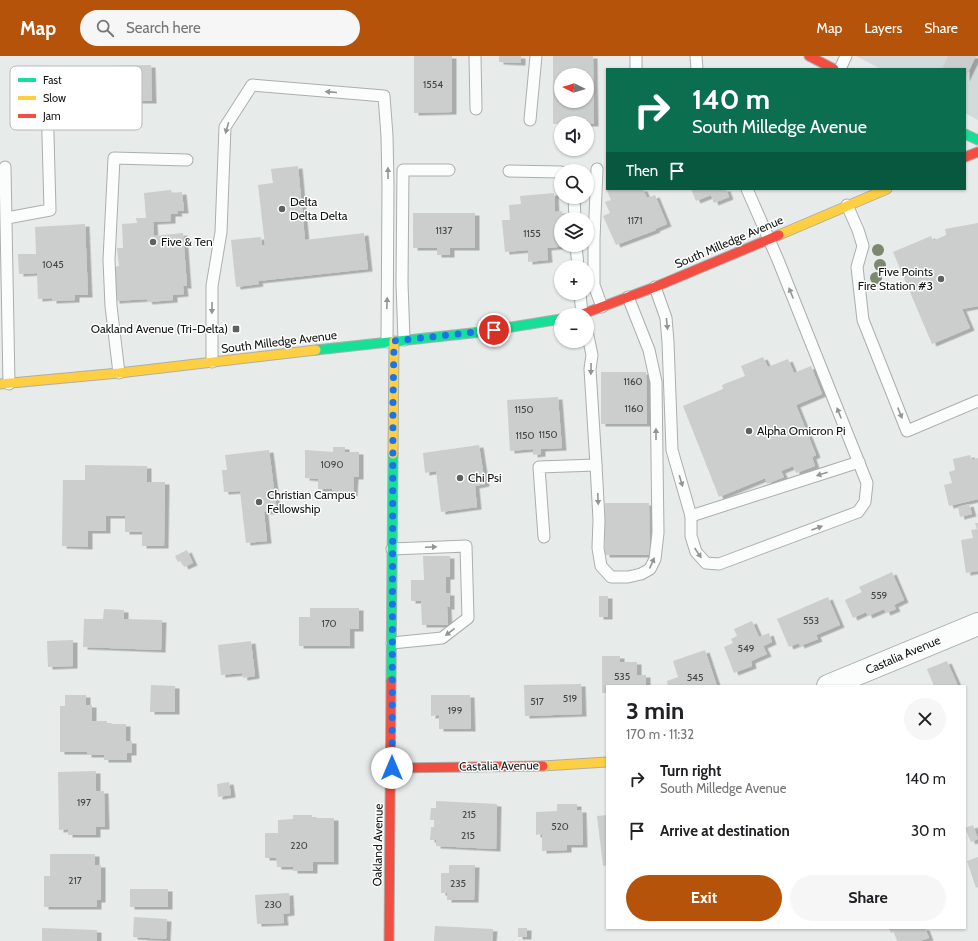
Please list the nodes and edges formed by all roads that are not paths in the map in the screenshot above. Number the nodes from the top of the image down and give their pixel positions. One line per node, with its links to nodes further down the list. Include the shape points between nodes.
1 (475, 56): 11 (lane)
2 (536, 56): 12 (lane)
3 (636, 56): 7 (lane)
4 (696, 56): 8 (lane)
5 (809, 56): 9 (main road)
6 (846, 56): 10 (lane)
7 (636, 68)
8 (697, 68)
9 (832, 68)
10 (840, 68)
11 (476, 109)
12 (530, 120)
13 (48, 130): 28 (lane, via 50,210)
14 (966, 134): 15 (main road)
15 (978, 140)
16 (978, 152): 17 (main road)
17 (966, 157)
18 (187, 160): 38 (lane, via 114,158 109,260 111,306)
19 (5, 167): 26 (lane)
20 (597, 169): 32 (lane, via 594,285)
21 (449, 170): 35 (lane, via 403,170 402,283)
22 (509, 172): 23 (lane)
23 (554, 172)
24 (747, 190): 29 (lane)
25 (885, 190): 27 (main road, South Milledge Avenue)
26 (3, 197): 28 (lane)
27 (847, 206): 29 (main road, South Milledge Avenue); 40 (lane, one-way to 40, via 863,246 857,267 863,320 907,431)
28 (7, 218): 39 (lane)
29 (769, 238): 30 (main road, South Milledge Avenue); 41 (lane, one-way to 29)
30 (655, 287): 31 (main road, South Milledge Avenue); 43 (lane, one-way to 43, via 666,318 672,450)
31 (628, 298): 32 (main road, South Milledge Avenue); 42 (lane, one-way to 31, via 598,548 601,566 611,577 641,574 650,568 655,559 658,533 656,382 648,350)
32 (602, 307): 33 (main road, South Milledge Avenue)
33 (594, 310)
34 (554, 320): 35 (main road, South Milledge Avenue, via 481,332)
35 (395, 341): 37 (main road, South Milledge Avenue); 37 (lane, one-way to 37, via 384,96 252,85 225,127 222,232 212,286); 45 (main road, Oakland Avenue)
36 (591, 348): 42 (lane, one-way to 42)
37 (212, 362): 38 (main road, South Milledge Avenue)
38 (119, 373): 39 (main road, South Milledge Avenue)
39 (4, 384)
40 (978, 401)
41 (859, 462): 43 (lane, one-way to 43); 43 (lane, one-way to 41, via 691,536 696,552 706,563 719,564 858,512 865,502 867,483)
42 (596, 465): 44 (lane, via 539,467)
43 (691, 516)
44 (544, 536)
45 (392, 549): 47 (main road, Oakland Avenue); 47 (lane, one-way to 47, via 466,546 468,618 442,638)
46 (978, 624): 48 (street, Castalia Avenue)
47 (392, 643): 50 (main road, Oakland Avenue)
48 (830, 685)
49 (606, 762): 50 (main road, Castalia Avenue, via 538,766)
50 (392, 768): 51 (main road, Oakland Avenue)
51 (389, 941)

